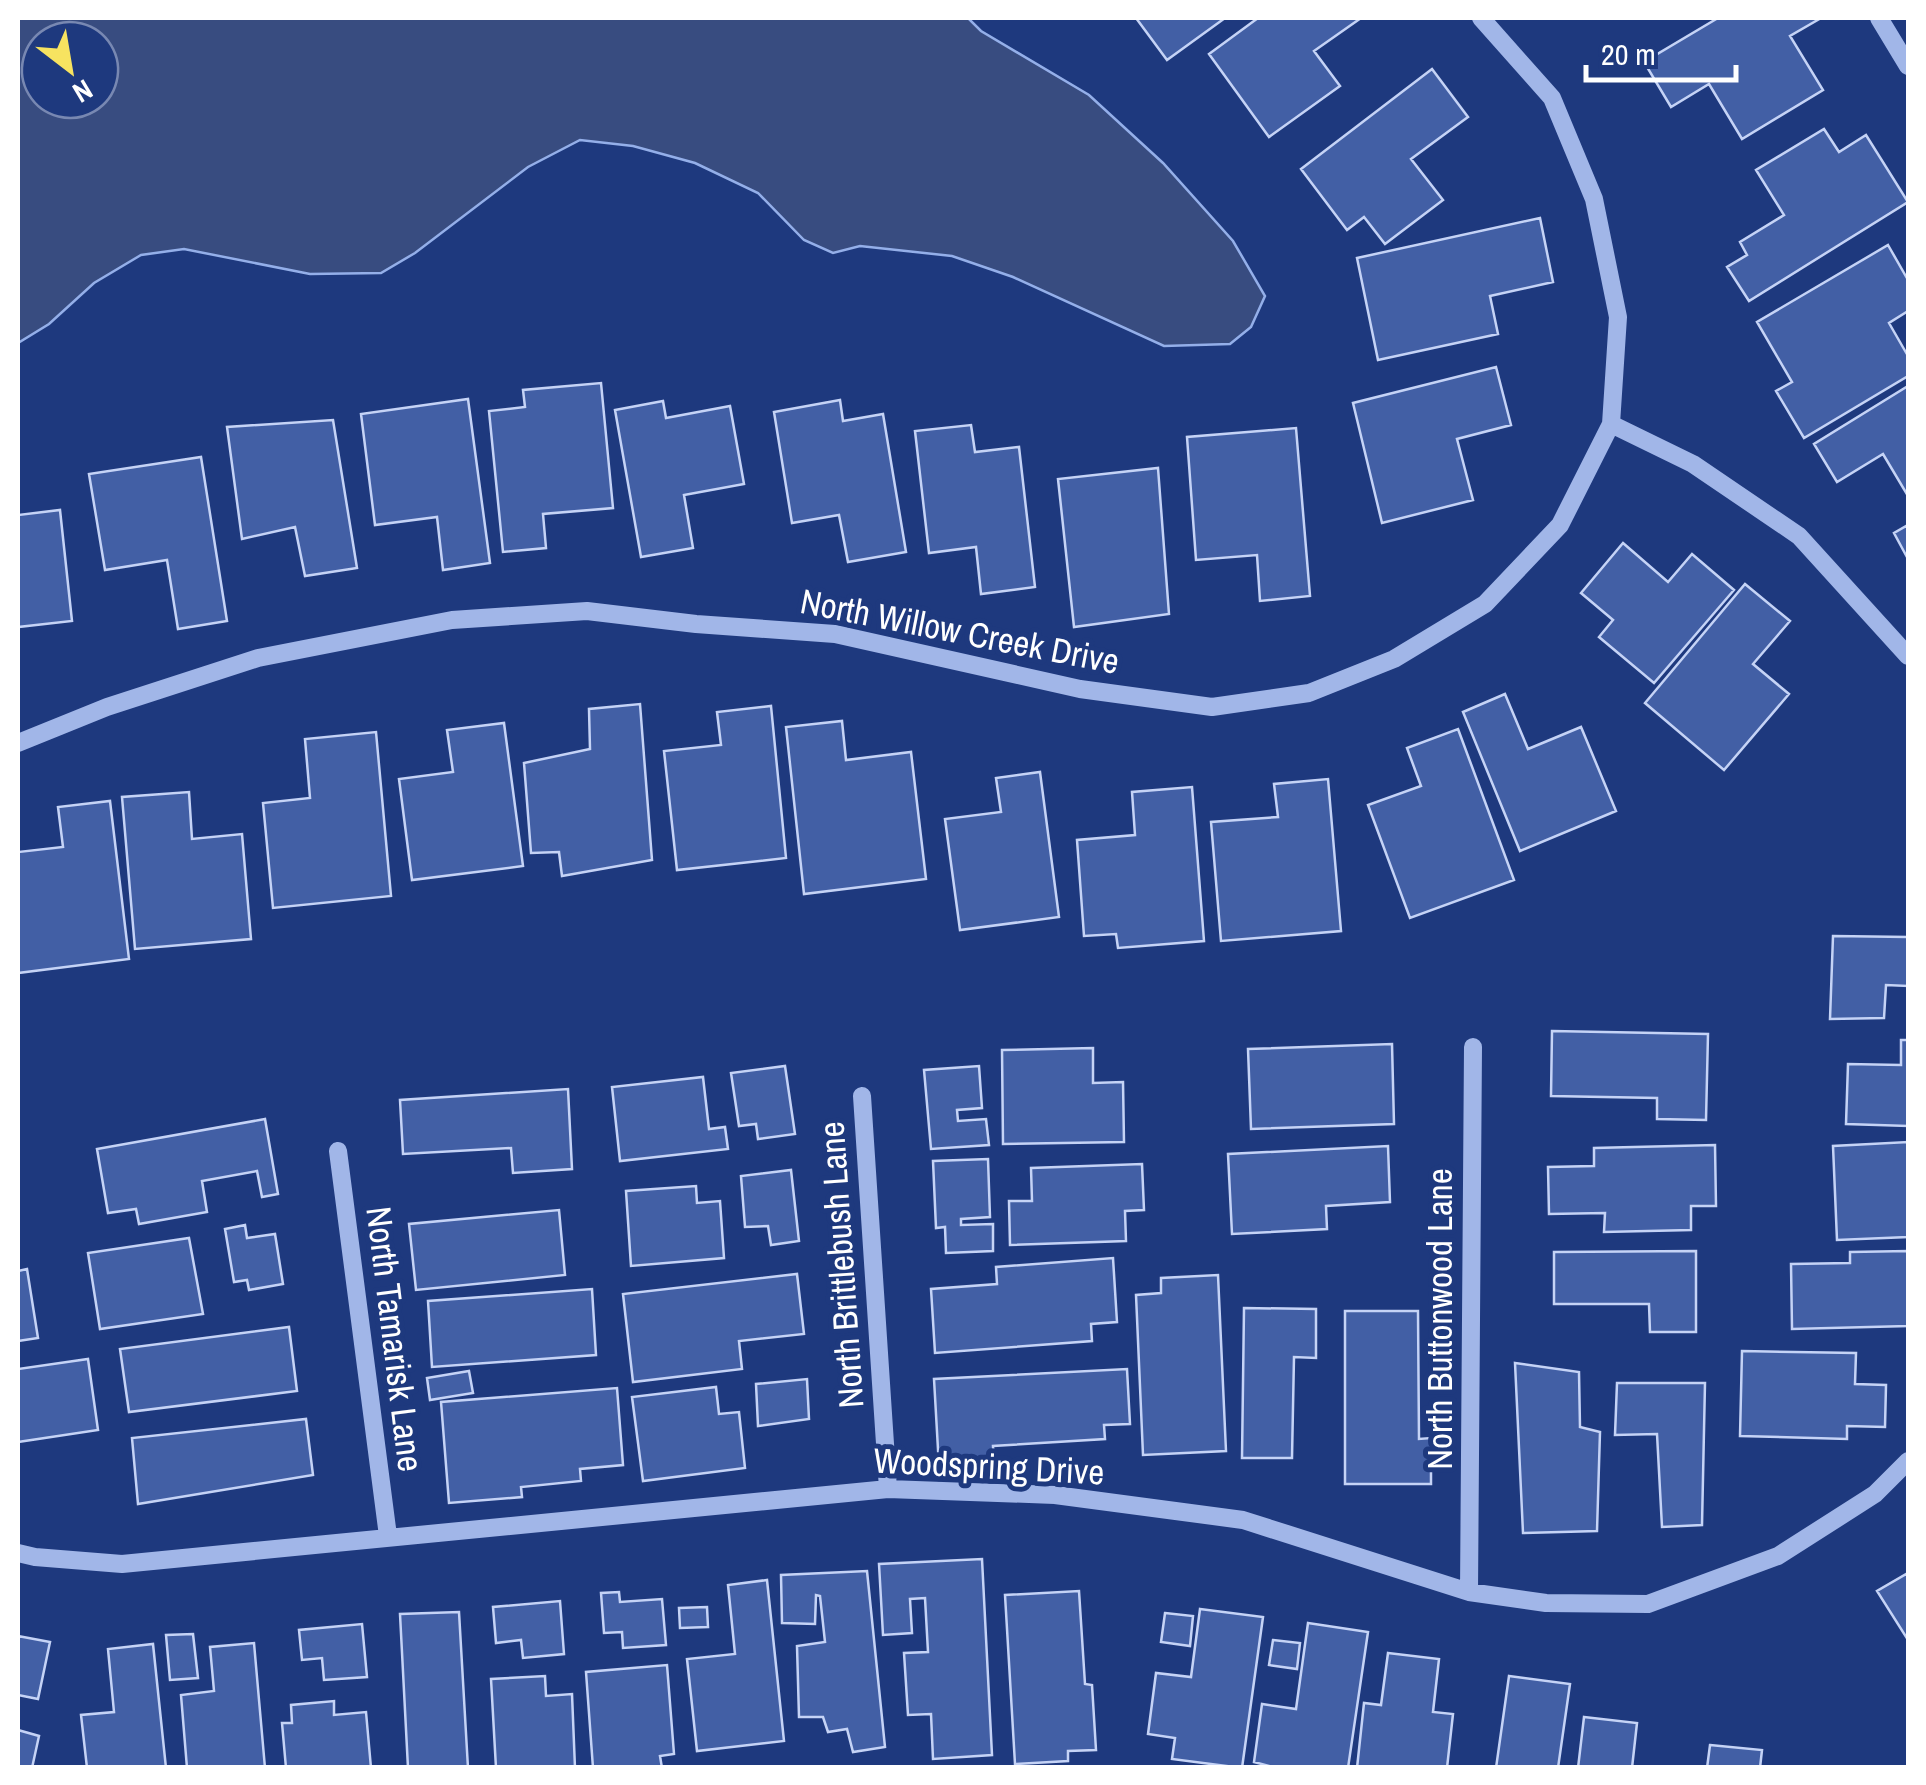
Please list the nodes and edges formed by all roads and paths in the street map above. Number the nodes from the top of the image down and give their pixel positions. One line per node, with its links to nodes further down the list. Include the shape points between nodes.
1 (1481, 18): 4 (street, via 1552,98 1594,199 1618,316)
2 (1879, 18): 3 (street)
3 (1908, 66)
4 (1611, 424): 5 (street, via 1693,464 1800,536); 6 (street, North Willow Creek Drive, via 1560,525 1485,604 1394,660 1309,693 1212,707 1080,689 835,634 587,611 452,620 258,658)
5 (1908, 656)
6 (18, 743)
7 (1473, 1047): 14 (street, North Buttonwood Lane)
8 (862, 1096): 11 (street, North Brittlebush Lane)
9 (338, 1151): 12 (street, North Tamarisk Lane)
10 (1908, 1461): 14 (street, Woodspring Drive, via 1875,1494 1778,1556 1648,1604 1546,1603)
11 (888, 1489): 12 (street, Woodspring Drive); 14 (street, Woodspring Drive, via 1055,1495 1243,1520)
12 (388, 1536): 13 (street, Woodspring Drive, via 122,1564)
13 (18, 1553)
14 (1470, 1592)

